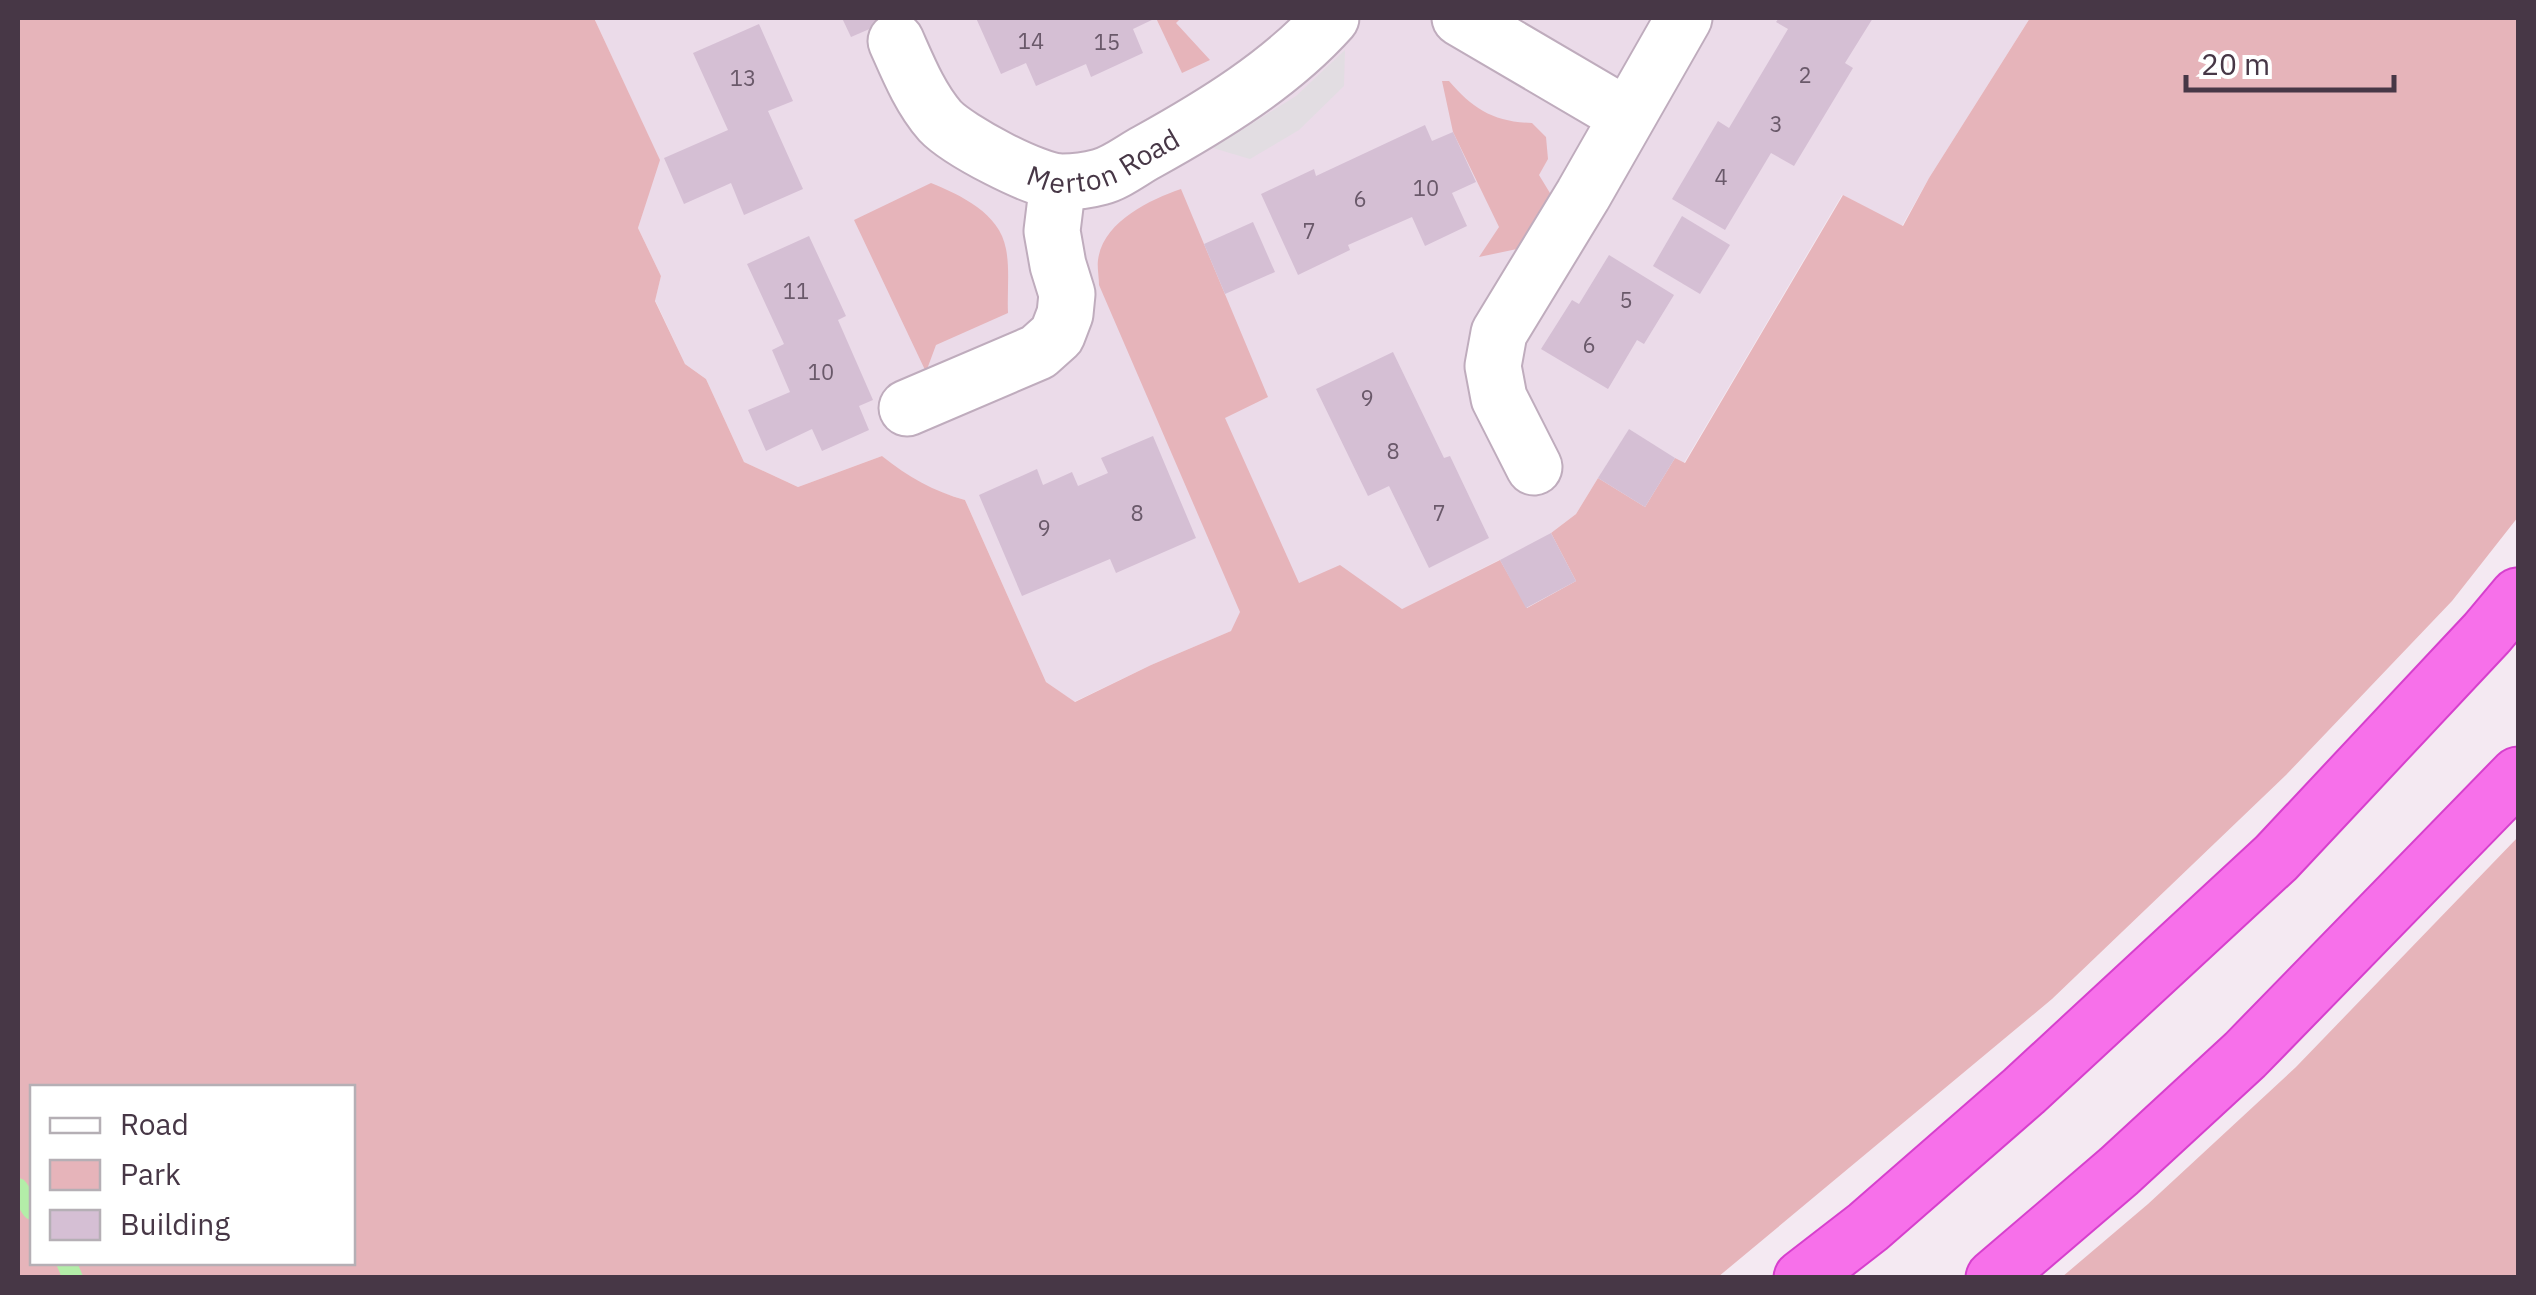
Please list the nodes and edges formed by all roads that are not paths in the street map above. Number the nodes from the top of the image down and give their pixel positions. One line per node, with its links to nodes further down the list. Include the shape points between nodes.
1 (1332, 18): 6 (street, Merton Road, via 1261,80 1188,129 1101,177)
2 (1460, 18): 5 (street)
3 (1684, 18): 5 (street)
4 (896, 40): 6 (street, Merton Road, via 942,123 1024,171)
5 (1628, 116): 8 (street, via 1499,333 1493,366 1499,398)
6 (1058, 182): 7 (street, via 1052,231 1067,294 1057,335 1038,352)
7 (907, 408)
8 (1534, 467)
9 (2518, 596): 11 (highway, via 2276,858 2024,1091)
10 (2518, 775): 12 (highway, via 2245,1055)
11 (1802, 1278)
12 (1994, 1278)

